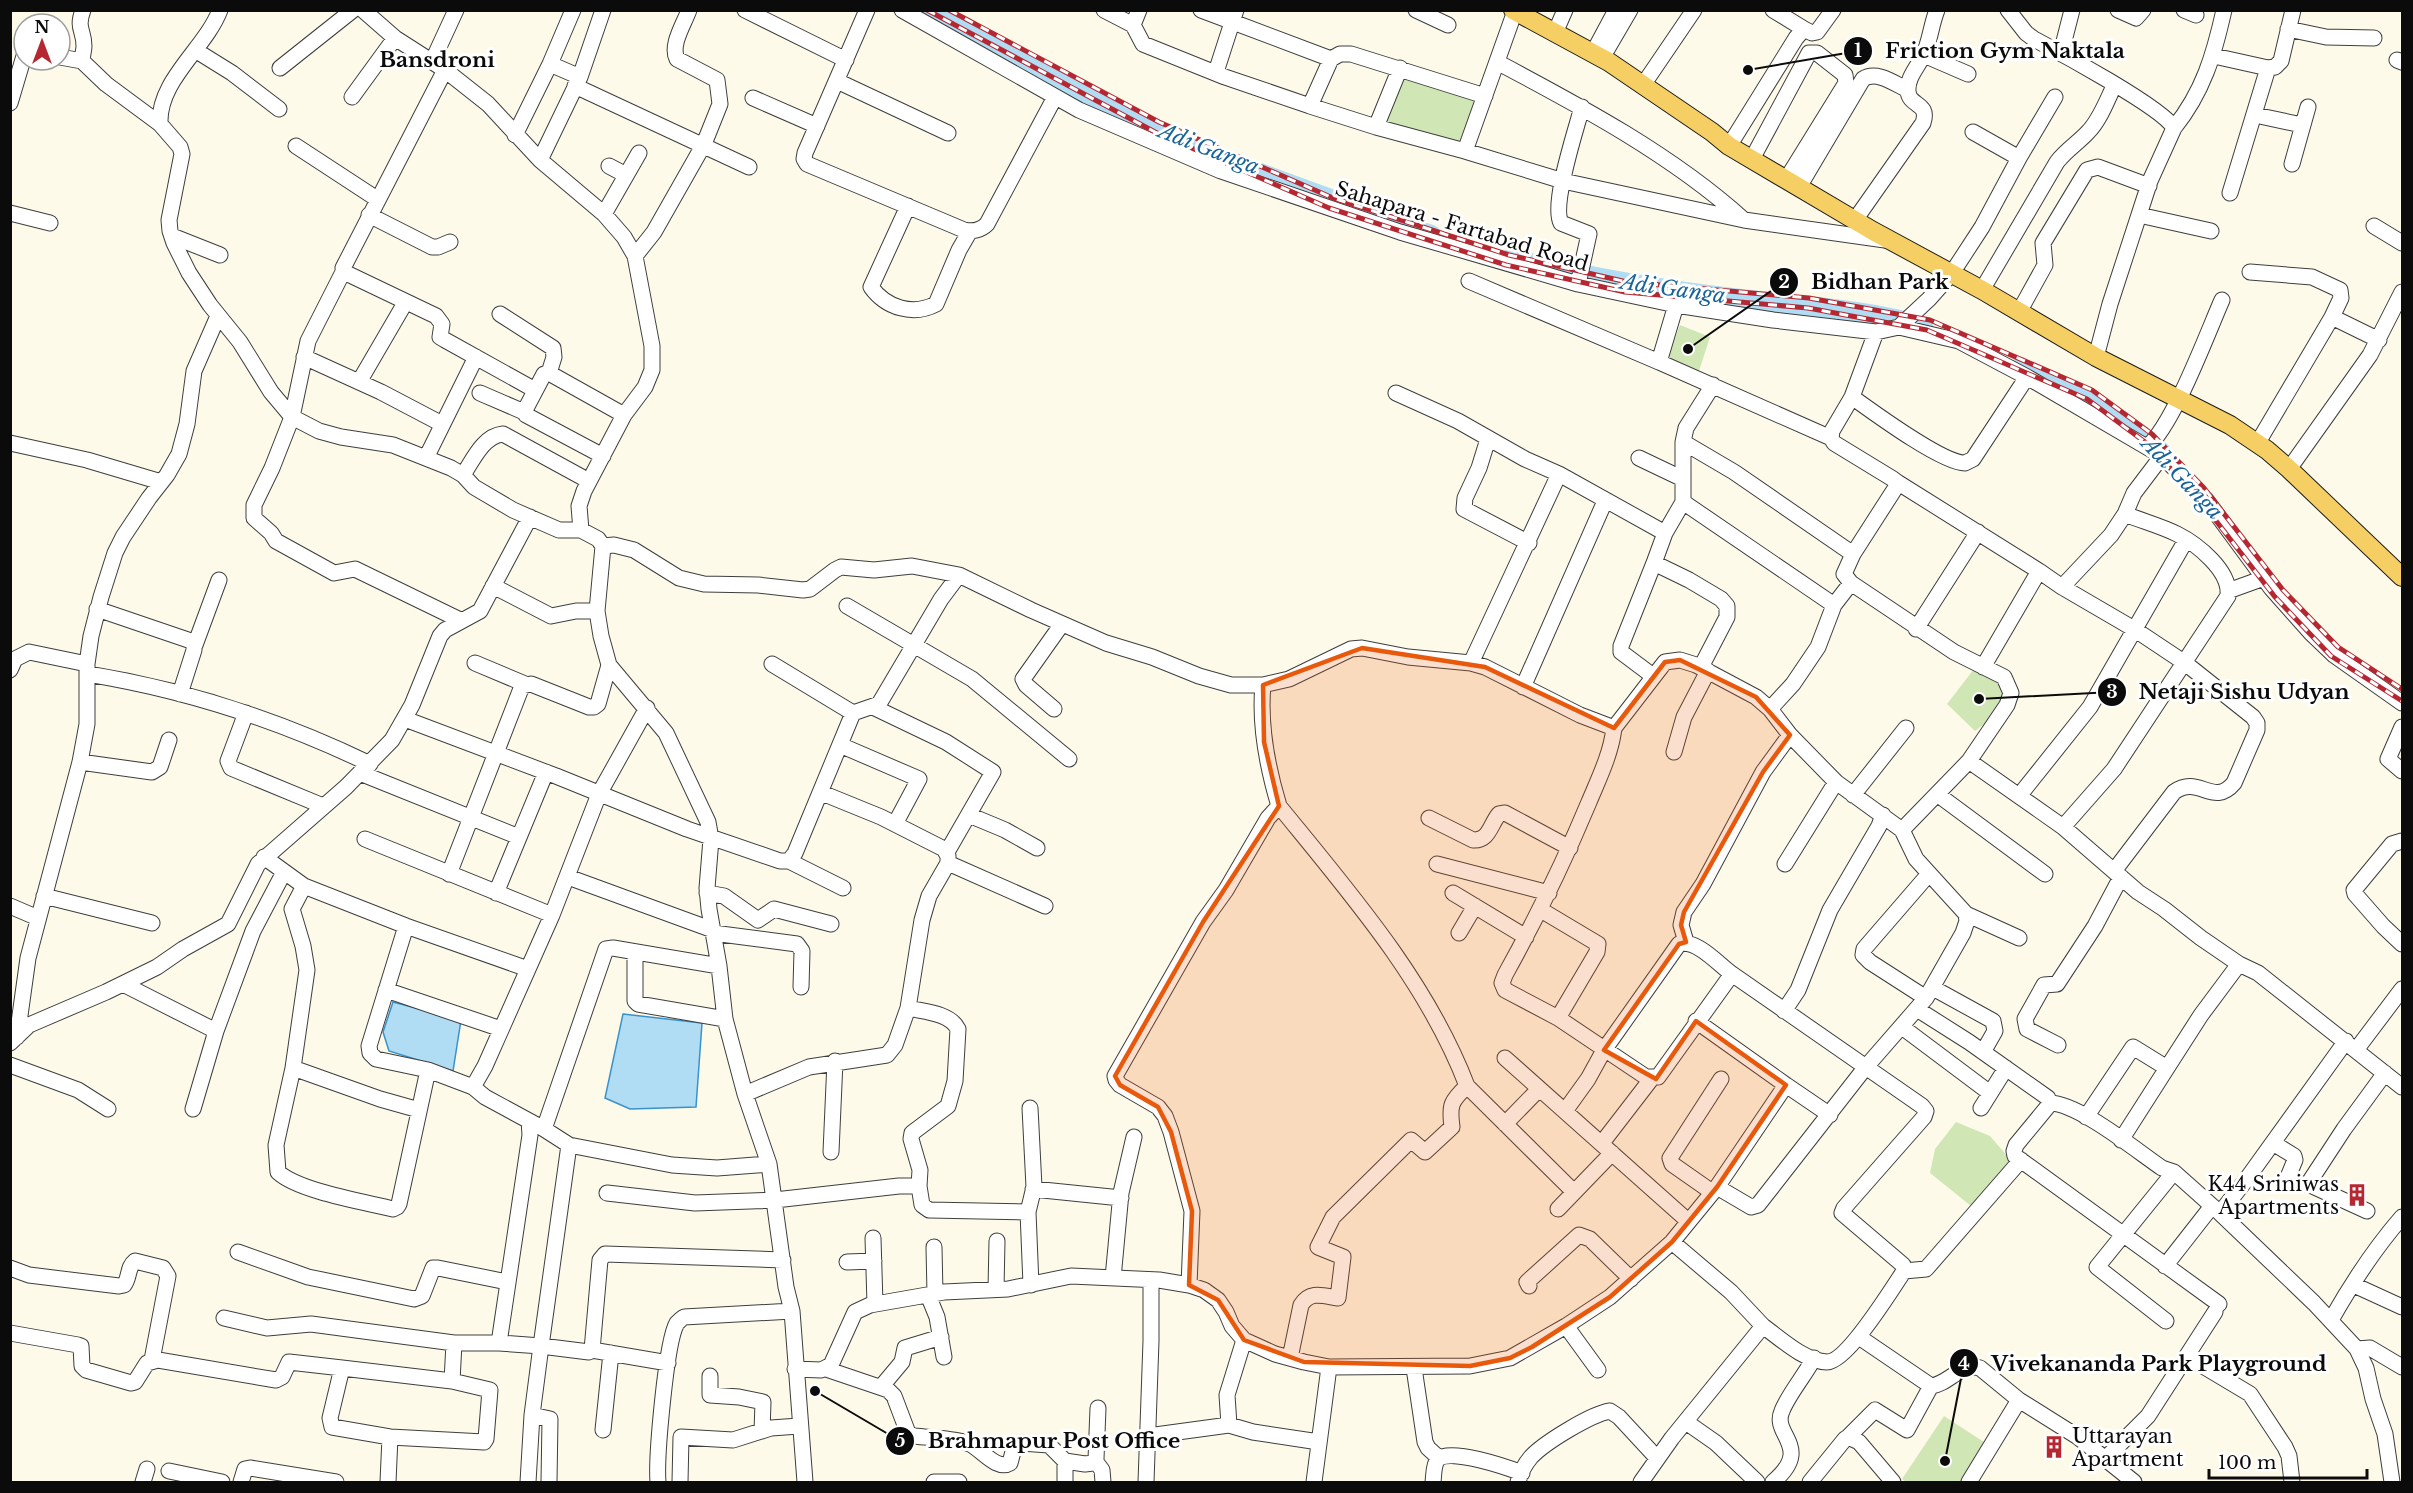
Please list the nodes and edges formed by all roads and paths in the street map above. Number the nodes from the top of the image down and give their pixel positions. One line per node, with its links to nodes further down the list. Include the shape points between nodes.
1 (83, 10): 48 (street, via 79,21 84,42)
2 (220, 10): 38 (street)
3 (353, 10): 52 (street)
4 (363, 10): 36 (street)
5 (456, 10): 51 (street)
6 (573, 10): 50 (street)
7 (603, 10): 58 (street)
8 (689, 10): 84 (street, via 675,55 717,80 721,99)
9 (745, 10): 46 (street)
10 (867, 10): 46 (street)
11 (902, 10): 66 (street, Sahapara - Fartabad Road)
12 (1104, 10): 31 (street)
13 (1139, 10): 31 (street)
14 (1202, 10): 30 (street)
15 (1416, 10): 32 (street)
16 (1565, 10): 35 (street)
17 (1616, 10): 42 (street)
18 (1630, 10): 42 (street)
19 (1694, 10): 60 (street)
20 (1773, 10): 33 (street)
21 (1833, 10): 33 (street, via 1817,32)
22 (1937, 10): 41 (street)
23 (2008, 10): 40 (street, via 2034,39)
24 (2072, 10): 40 (street)
25 (2118, 10): 26 (street, via 2136,18)
26 (2143, 10)
27 (2224, 10): 43 (street)
28 (2293, 10): 34 (street)
29 (1514, 11): 35 (main road); 49 (street)
30 (1234, 17): 45 (street); 56 (street)
31 (1133, 25): 56 (street, via 1143,44)
32 (1448, 25)
33 (1803, 29): 39 (street)
34 (2288, 29): 37 (street, via 2326,37); 54 (street, via 2281,61)
35 (1555, 33): 42 (main road)
36 (395, 38): 51 (street); 65 (street)
37 (2374, 38)
38 (195, 50): 74 (street); 76 (street, via 169,89)
39 (1789, 50): 47 (street); 61 (street)
40 (2061, 53): 62 (street)
41 (1924, 55): 57 (street); 63 (street)
42 (1598, 56): 60 (main road)
43 (2214, 56): 54 (street); 80 (street, via 2190,106)
44 (72, 59): 48 (street)
45 (1331, 59): 53 (street, via 1352,54); 71 (street)
46 (846, 60): 59 (street)
47 (1806, 60): 67 (street); 97 (street, via 1809,53 1817,53 1847,78)
48 (82, 61): 76 (street)
49 (1497, 62): 64 (street); 72 (street)
50 (550, 64): 58 (street); 83 (street)
51 (438, 66): 83 (street, via 488,104); 100 (street)
52 (280, 68)
53 (1400, 68): 64 (street); 79 (street)
54 (2268, 68): 75 (street)
55 (19, 72): 70 (street)
56 (1216, 72): 71 (street)
57 (1968, 74)
58 (578, 81): 84 (street); 91 (street)
59 (837, 81): 78 (street); 82 (street)
60 (1643, 85): 86 (main road)
61 (1767, 86): 67 (street); 86 (street)
62 (2114, 86): 80 (street, via 2169,120); 123 (street, via 2095,123 2057,162)
63 (1908, 90): 97 (street, via 1876,75 1863,79); 107 (street, via 1909,98 1924,110 1923,123)
64 (1485, 96): 87 (street)
65 (352, 97)
66 (1055, 97): 110 (street, via 987,224); 121 (street, Sahapara - Fartabad Road, via 1221,171 1400,232)
67 (1786, 97): 90 (street)
68 (2055, 97): 89 (street)
69 (753, 98): 78 (street)
70 (10, 103)
71 (1310, 106): 79 (street)
72 (1582, 107): 96 (street); 106 (street, via 1711,190)
73 (2308, 107): 77 (street)
74 (279, 109)
75 (2255, 115): 77 (street); 99 (street)
76 (160, 124): 112 (street, via 182,154 169,220)
77 (2302, 125): 92 (street)
78 (817, 126): 101 (street, via 805,153 807,164)
79 (1376, 127): 87 (street)
80 (2174, 128): 98 (street)
81 (1973, 132): 89 (street)
82 (948, 133)
83 (515, 135): 91 (street)
84 (704, 144): 94 (street); 117 (street, via 654,232)
85 (296, 146): 100 (street)
86 (1729, 146): 90 (main road)
87 (1465, 151): 96 (street)
88 (639, 153): 95 (street)
89 (2019, 158): 120 (street)
90 (1752, 159): 97 (main road)
91 (540, 160): 103 (street)
92 (2292, 164)
93 (609, 166): 95 (street)
94 (749, 167)
95 (626, 175): 103 (street)
96 (1563, 181): 106 (street); 121 (street, via 1558,217 1561,223 1589,234)
97 (1792, 183): 107 (main road)
98 (2149, 186): 105 (street); 128 (street, via 2098,167 2087,170 2043,243 2045,265)
99 (2230, 193)
100 (377, 199): 104 (street)
101 (908, 206): 110 (street); 110 (street, via 871,287 876,294 908,311 936,304)
102 (10, 213): 108 (street)
103 (604, 214): 117 (street)
104 (369, 215): 114 (street, via 432,247); 118 (street)
105 (2139, 215): 111 (street); 137 (street)
106 (1744, 220): 113 (street)
107 (1855, 220): 113 (main road)
108 (50, 223)
109 (2374, 226): 115 (street)
110 (970, 231)
111 (2211, 231)
112 (172, 236): 116 (street); 130 (street, via 189,273)
113 (1891, 241): 120 (main road)
114 (450, 242)
115 (2403, 243)
116 (219, 255)
117 (635, 256): 149 (street, via 654,358 645,387)
118 (344, 270): 126 (street); 135 (street, via 308,341)
119 (2250, 272): 131 (street, via 2312,277 2340,290 2342,298)
120 (1952, 273): 123 (main road); 132 (street)
121 (1579, 277): 127 (street, Sahapara - Fartabad Road)
122 (1469, 281): 138 (street)
123 (1982, 291): 128 (main road)
124 (2403, 292): 134 (street)
125 (2222, 300): 147 (street)
126 (405, 303): 136 (street, via 436,316 441,324 440,337); 141 (street)
127 (1676, 305): 133 (street, Sahapara - Fartabad Road); 138 (street)
128 (2019, 312): 137 (main road)
129 (500, 314): 139 (street, via 553,348)
130 (218, 316): 150 (street); 167 (street, via 194,371 179,454)
131 (2332, 317): 134 (street); 156 (street)
132 (1903, 324): 133 (street, Sahapara - Fartabad Road); 140 (street, Sahapara - Fartabad Road, via 1959,341)
133 (1876, 332): 146 (street)
134 (2379, 340): 162 (street)
135 (304, 357): 141 (street); 150 (street)
136 (476, 357): 143 (street); 151 (street)
137 (2096, 357): 147 (main road)
138 (1659, 362): 142 (street)
139 (549, 373): 143 (street, via 544,374); 149 (street)
140 (2027, 377): 146 (street, via 1973,459 1965,463 1942,455 1897,429); 157 (street, Sahapara - Fartabad Road)
141 (359, 382): 151 (street)
142 (1713, 385): 152 (street); 154 (street, via 1686,428)
143 (535, 390): 148 (street)
144 (480, 393): 148 (street)
145 (1396, 393): 153 (street)
146 (1852, 397): 152 (street)
147 (2178, 398): 156 (main road); 157 (street, via 2155,441)
148 (524, 412): 158 (street)
149 (624, 415): 158 (street)
150 (292, 417): 160 (street, via 320,431 393,446); 194 (street, via 254,505 254,518 276,541 334,573 355,569)
151 (442, 424): 160 (street)
152 (1831, 438): 168 (street)
153 (1488, 439): 163 (street); 177 (street, via 1464,509)
154 (1683, 442): 165 (street); 179 (street, via 1734,471)
155 (10, 443): 167 (street)
156 (2257, 444): 162 (main road)
157 (2147, 447): 159 (street, Sahapara - Fartabad Road)
158 (603, 456): 166 (street)
159 (2162, 456): 171 (street, via 2134,492); 184 (street, Sahapara - Fartabad Road, via 2207,501)
160 (426, 458): 164 (street)
161 (1639, 458): 165 (street)
162 (2289, 469): 183 (main road)
163 (1559, 474): 169 (street); 177 (street)
164 (463, 475): 166 (street, via 487,440 503,434); 172 (street, via 474,487)
165 (1683, 479): 170 (street)
166 (589, 481): 173 (street, via 579,506)
167 (161, 482): 192 (street, via 115,553)
168 (1897, 482): 174 (street); 179 (street)
169 (1605, 501): 175 (street); 212 (street)
170 (1683, 502): 175 (street); 190 (street)
171 (2125, 514): 176 (street); 188 (street, via 2111,535)
172 (530, 517): 173 (street, via 559,530); 187 (street)
173 (581, 530): 178 (street)
174 (1978, 532): 181 (street); 197 (street)
175 (1665, 533): 180 (street)
176 (2186, 540): 189 (street, via 2223,572); 196 (street)
177 (1529, 543): 201 (street)
178 (603, 546): 182 (street, via 634,550 679,578 704,584 802,591 841,567 874,570 912,566); 193 (street)
179 (1853, 554): 186 (street, via 1844,574)
180 (1654, 563): 207 (street, via 1721,599 1726,606 1726,617 1704,658); 209 (street, via 1621,646 1621,652)
181 (2039, 570): 188 (street); 205 (street)
182 (959, 575): 195 (street); 199 (street)
183 (2403, 577)
184 (2264, 578): 189 (street); 214 (street, Sahapara - Fartabad Road, via 2334,655)
185 (219, 580): 198 (street)
186 (1851, 583): 190 (street); 197 (street)
187 (493, 586): 193 (street, via 551,616); 194 (street, via 480,611)
188 (2062, 587): 196 (street)
189 (2228, 591): 202 (street)
190 (1834, 605): 218 (street, via 1818,647)
191 (847, 606): 199 (street)
192 (98, 609): 198 (street); 206 (street)
193 (597, 611): 204 (street)
194 (460, 620): 221 (street, via 445,630 435,644)
195 (1062, 624): 211 (street, via 1216,682); 217 (street, via 1023,680)
196 (2134, 628): 202 (street); 241 (street, via 2090,707)
197 (1916, 629): 205 (street)
198 (195, 645): 213 (street)
199 (913, 645): 215 (street, via 879,704); 230 (street, via 972,680)
200 (475, 663): 210 (street)
201 (1471, 663): 211 (street, via 1351,649 1305,672); 212 (street)
202 (2185, 663): 249 (street, via 2114,769); 266 (street, via 2253,717 2257,730 2229,790 2211,792 2192,785 2174,792)
203 (772, 664): 220 (street)
204 (609, 665): 210 (street, via 594,707); 216 (street)
205 (1983, 667): 231 (street, via 2004,677 2011,693 2007,705)
206 (88, 669): 208 (street, via 29,652 15,659); 213 (street); 232 (street, via 87,724)
207 (1704, 669): 209 (street, via 1673,659); 218 (street, via 1743,689); 228 (street)
208 (10, 670)
209 (1653, 676): 222 (street)
210 (525, 684): 229 (street)
211 (1263, 685): 243 (street, via 1264,742)
212 (1523, 687): 222 (street)
213 (180, 694): 219 (street)
214 (2403, 703)
215 (873, 707): 220 (street); 244 (street, via 946,742 993,772)
216 (646, 708): 238 (street); 253 (street, via 666,733 708,822)
217 (1054, 709)
218 (1770, 709): 225 (street)
219 (246, 713): 233 (street, via 314,739); 242 (street, via 228,761 231,768)
220 (853, 713): 227 (street)
221 (405, 719): 229 (street); 233 (street, via 392,740)
222 (1614, 728): 256 (street, via 1610,751)
223 (1906, 728): 240 (street)
224 (2403, 728): 234 (street, via 2388,759)
225 (1790, 735): 236 (street); 289 (street, via 1763,771 1684,912 1681,925)
226 (169, 740): 232 (street, via 160,767 152,772)
227 (840, 745): 237 (street); 248 (street, via 919,779)
228 (1674, 752)
229 (494, 753): 235 (street); 246 (street)
230 (1069, 759)
231 (1968, 760): 239 (street); 241 (street)
232 (80, 762): 274 (street)
233 (365, 768): 242 (street); 246 (street)
234 (2403, 771)
235 (546, 772): 238 (street); 251 (street)
236 (1836, 782): 240 (street); 261 (street)
237 (822, 792): 248 (street); 259 (street)
238 (599, 794): 253 (street); 267 (street)
239 (1936, 794): 250 (street); 265 (street)
240 (1853, 795): 245 (street)
241 (2019, 796): 249 (street)
242 (324, 806): 257 (street)
243 (1279, 806): 327 (street, via 1435,1015); 385 (street, via 1203,922 1115,1076 1120,1085 1158,1107 1171,1132 1192,1211)
244 (969, 815): 255 (street); 258 (street)
245 (1883, 815): 250 (street); 303 (street, via 1830,910 1798,990)
246 (472, 817): 251 (street); 263 (street)
247 (1429, 818): 256 (street, via 1480,840 1499,814 1505,813)
248 (895, 824): 258 (street)
249 (2063, 826): 266 (street)
250 (1902, 830): 264 (street)
251 (519, 837): 270 (street)
252 (365, 839): 263 (street)
253 (711, 839): 259 (street); 271 (street)
254 (2403, 841): 290 (street, via 2392,844 2354,891)
255 (1037, 848)
256 (1570, 848): 273 (street)
257 (264, 857): 262 (street); 296 (street, via 228,924)
258 (947, 858): 276 (street); 302 (street, via 922,920)
259 (789, 861): 269 (street)
260 (1437, 864): 273 (street)
261 (1785, 864)
262 (284, 872): 268 (street); 309 (street, via 253,932)
263 (449, 874): 270 (street)
264 (1928, 874): 279 (street); 301 (street, via 1863,955)
265 (2045, 874)
266 (2118, 874): 292 (street); 311 (street, via 2095,926 2057,984 2044,985 2025,1019 2027,1029)
267 (568, 877): 280 (street); 285 (street)
268 (304, 886): 284 (street); 318 (street, via 292,909 307,970)
269 (843, 888)
270 (496, 893): 280 (street)
271 (707, 893): 283 (street, via 724,896 758,920 774,909); 285 (street)
272 (1453, 893): 277 (street)
273 (1549, 893): 278 (street)
274 (44, 896): 281 (street); 282 (street)
275 (10, 906): 281 (street)
276 (1045, 906)
277 (1475, 906): 286 (street); 287 (street)
278 (1541, 910): 287 (street); 304 (street, via 1598,944)
279 (1966, 914): 288 (street); 301 (street, via 1963,933)
280 (552, 915): 294 (street)
281 (38, 918): 300 (street)
282 (152, 923)
283 (831, 924)
284 (405, 926): 294 (street); 299 (street)
285 (713, 931): 293 (street); 297 (street, via 797,944 802,951)
286 (1460, 933)
287 (1526, 937): 304 (street, via 1505,975 1504,990)
288 (2019, 938)
289 (1686, 942): 295 (street); 313 (street, via 1679,944)
290 (2403, 944)
291 (635, 953): 293 (street); 305 (street, via 638,1004); 344 (street, via 613,948 603,954)
292 (2239, 964): 312 (street, via 2258,973); 321 (street)
293 (719, 966): 305 (street)
294 (528, 969): 308 (street)
295 (1732, 974): 303 (street); 306 (street)
296 (123, 984): 309 (street); 310 (street, via 29,1025)
297 (801, 987)
298 (2403, 989): 312 (street)
299 (386, 990): 308 (street); 322 (street, via 370,1053 376,1059)
300 (16, 998): 310 (street)
301 (1926, 999): 307 (street); 314 (street); 314 (street, via 1993,1021 1995,1031)
302 (908, 1008): 316 (street, via 895,1045 887,1055); 355 (street, via 947,1018 958,1029 955,1081 948,1106 912,1133 920,1170)
303 (1784, 1011): 319 (street)
304 (1558, 1018): 313 (street)
305 (725, 1019): 332 (street)
306 (1696, 1021): 324 (street, via 1658,1077); 326 (street)
307 (1902, 1027): 319 (street); 331 (street)
308 (501, 1029): 328 (street)
309 (216, 1031): 337 (street)
310 (14, 1040)
311 (2058, 1045)
312 (2351, 1045): 323 (street); 347 (street)
313 (1604, 1050): 324 (street); 339 (street)
314 (1983, 1052): 320 (street)
315 (1505, 1058): 330 (street)
316 (835, 1061): 332 (street, via 809,1067); 350 (street)
317 (10, 1065): 334 (street, via 78,1090)
318 (293, 1068): 338 (street); 338 (street, via 276,1145 278,1172 286,1179 339,1196 398,1207)
319 (1865, 1068): 340 (street); 379 (street, via 1926,1111 1842,1213 1903,1265)
320 (2006, 1068): 331 (street); 333 (street, via 2048,1098)
321 (2167, 1068): 341 (street, via 2133,1047); 346 (street)
322 (428, 1070): 328 (street); 338 (street)
323 (2385, 1073): 329 (street); 354 (street)
324 (1652, 1078): 349 (street)
325 (1721, 1079): 357 (street, via 1671,1158 1672,1164)
326 (1786, 1085): 340 (street); 357 (street)
327 (1467, 1086): 343 (street); 410 (street, via 1454,1098 1450,1111 1452,1126 1425,1152 1411,1140 1333,1216 1318,1247 1343,1257 1338,1298 1315,1294 1304,1300)
328 (473, 1087): 342 (street)
329 (2403, 1087)
330 (1539, 1089): 339 (street); 343 (street)
331 (1989, 1092): 336 (street)
332 (745, 1094): 352 (street)
333 (2049, 1103): 341 (street, via 2060,1103); 351 (street, via 2016,1145 2014,1151)
334 (108, 1108)
335 (1030, 1108): 356 (street)
336 (1981, 1108)
337 (193, 1109)
338 (419, 1110)
339 (1565, 1111): 349 (street)
340 (1830, 1115): 357 (street, via 1758,1205 1751,1207)
341 (2086, 1117): 346 (street)
342 (529, 1121): 344 (street); 383 (street)
343 (1505, 1124): 358 (street)
344 (544, 1129): 348 (street)
345 (1134, 1137): 360 (street)
346 (2121, 1140): 353 (street)
347 (2273, 1143): 354 (street, via 2295,1160 2288,1177); 363 (street)
348 (569, 1145): 352 (street, via 672,1165 717,1168); 404 (street)
349 (1608, 1146): 358 (street); 367 (street)
350 (831, 1152)
351 (2021, 1160): 368 (street); 379 (street, via 1926,1269)
352 (769, 1164): 361 (street)
353 (2174, 1172): 363 (street); 368 (street)
354 (2308, 1184): 364 (street)
355 (919, 1186): 361 (street); 365 (street, via 921,1205 929,1210)
356 (1033, 1189): 360 (street); 365 (street)
357 (1714, 1190): 367 (street)
358 (1574, 1192): 362 (street)
359 (608, 1193): 361 (street, via 694,1203)
360 (1121, 1198): 380 (street)
361 (775, 1200): 374 (street)
362 (1558, 1209)
363 (2216, 1209): 377 (street); 394 (street)
364 (2367, 1211)
365 (1028, 1212): 384 (street)
366 (2403, 1217): 386 (street, via 2373,1251)
367 (1688, 1221): 371 (street)
368 (2123, 1236): 377 (street); 395 (street, via 2093,1264)
369 (873, 1238): 375 (street)
370 (997, 1241): 388 (street)
371 (1672, 1242): 381 (street); 397 (street, via 1731,1292)
372 (934, 1247): 389 (street)
373 (238, 1252): 383 (street, via 308,1277 414,1299 422,1296 433,1269 438,1268)
374 (783, 1260): 392 (street); 406 (street, via 605,1254 600,1260)
375 (874, 1261): 376 (street); 390 (street)
376 (847, 1262)
377 (2165, 1266): 409 (street, via 2217,1308)
378 (10, 1268): 412 (street, via 39,1277 119,1286 127,1282 135,1261 163,1268 168,1276)
379 (1904, 1271): 400 (street)
380 (1113, 1278): 382 (street); 384 (street, via 1071,1276)
381 (1631, 1279): 387 (street, via 1590,1239 1579,1236 1527,1282); 396 (street)
382 (1151, 1280): 385 (street); 433 (street)
383 (507, 1282): 403 (street)
384 (1031, 1285): 388 (street)
385 (1189, 1285): 401 (street, via 1218,1300)
386 (2354, 1285): 391 (street); 394 (street)
387 (1528, 1286)
388 (996, 1289): 389 (street)
389 (932, 1295): 390 (street); 399 (street)
390 (875, 1304): 419 (street, via 855,1312)
391 (2403, 1307)
392 (792, 1311): 413 (street, via 684,1317 673,1334); 418 (street)
393 (224, 1318): 402 (street, via 267,1328 311,1324)
394 (2331, 1320): 405 (street)
395 (2166, 1322)
396 (1566, 1326): 417 (street, via 1509,1358 1470,1366); 420 (street)
397 (1763, 1326): 411 (street); 428 (street)
398 (10, 1333): 412 (street, via 78,1345 83,1369 123,1382 135,1382 142,1368)
399 (941, 1337): 408 (street); 424 (street, via 904,1348 902,1362)
400 (1859, 1337): 411 (street, via 1832,1362); 423 (street)
401 (1244, 1340): 410 (street); 429 (street, via 1227,1395)
402 (454, 1343): 403 (street); 422 (street)
403 (498, 1343): 404 (street)
404 (541, 1346): 406 (street); 427 (street)
405 (2357, 1349): 414 (street, via 2370,1348); 470 (street, via 2385,1434)
406 (592, 1350): 407 (street)
407 (611, 1353): 413 (street); 431 (street)
408 (944, 1357)
409 (2188, 1357): 439 (street, via 2148,1416); 469 (street, via 2250,1394 2285,1447)
410 (1290, 1358): 415 (street)
411 (1814, 1358): 442 (street, via 1781,1411 1783,1430 1792,1447)
412 (152, 1360): 416 (street, via 276,1380 282,1377 289,1362)
413 (668, 1363): 452 (street)
414 (2403, 1366)
415 (1329, 1367): 417 (street); 436 (street)
416 (342, 1368): 422 (street); 434 (street, via 330,1418 332,1426)
417 (1414, 1368): 437 (street, via 1425,1442)
418 (795, 1369): 419 (street); 430 (street)
419 (826, 1369): 424 (street)
420 (1598, 1370)
421 (710, 1376): 432 (street, via 710,1395 764,1402)
422 (452, 1381): 434 (street, via 490,1390 484,1442)
423 (1931, 1386): 425 (street, via 1972,1366 1980,1368); 435 (street, via 1907,1430 1875,1410)
424 (881, 1387): 440 (street, via 894,1396 906,1428 914,1436 967,1443 1004,1465 1010,1463 1014,1448 1021,1443 1049,1445)
425 (2019, 1400): 439 (street); 467 (street)
426 (1098, 1408): 441 (street)
427 (532, 1415): 450 (street); 451 (street, via 550,1419)
428 (1686, 1422): 438 (street); 462 (street, via 1716,1443)
429 (1229, 1425): 433 (street); 436 (street)
430 (799, 1426): 432 (street); 445 (street)
431 (603, 1430)
432 (762, 1431): 453 (street, via 733,1440 681,1437)
433 (1148, 1436): 458 (street)
434 (390, 1437): 449 (street)
435 (1848, 1437): 465 (street); 466 (street, via 1859,1442)
436 (1320, 1442): 459 (street)
437 (1439, 1458): 444 (street, via 1448,1455 1498,1464); 460 (street)
438 (1657, 1458): 444 (street, via 1610,1411 1585,1420 1540,1449 1529,1459); 461 (street)
439 (2106, 1458): 468 (street)
440 (1065, 1461): 441 (street); 456 (street)
441 (1096, 1462): 457 (street, via 1102,1470)
442 (1787, 1467): 463 (street); 464 (street)
443 (170, 1471): 446 (street)
444 (1520, 1478)
445 (803, 1481)
446 (222, 1482)
447 (241, 1482): 448 (street, via 245,1469 250,1468)
448 (336, 1482)
449 (388, 1482)
450 (528, 1482)
451 (549, 1482)
452 (657, 1482)
453 (680, 1482)
454 (934, 1482): 455 (street)
455 (959, 1482)
456 (1065, 1482)
457 (1103, 1482)
458 (1146, 1482)
459 (1314, 1482)
460 (1433, 1482)
461 (1641, 1482)
462 (1757, 1482)
463 (1773, 1482)
464 (1803, 1482)
465 (1810, 1482)
466 (1893, 1482)
467 (1968, 1482)
468 (2134, 1482)
469 (2292, 1482)
470 (2392, 1482)

